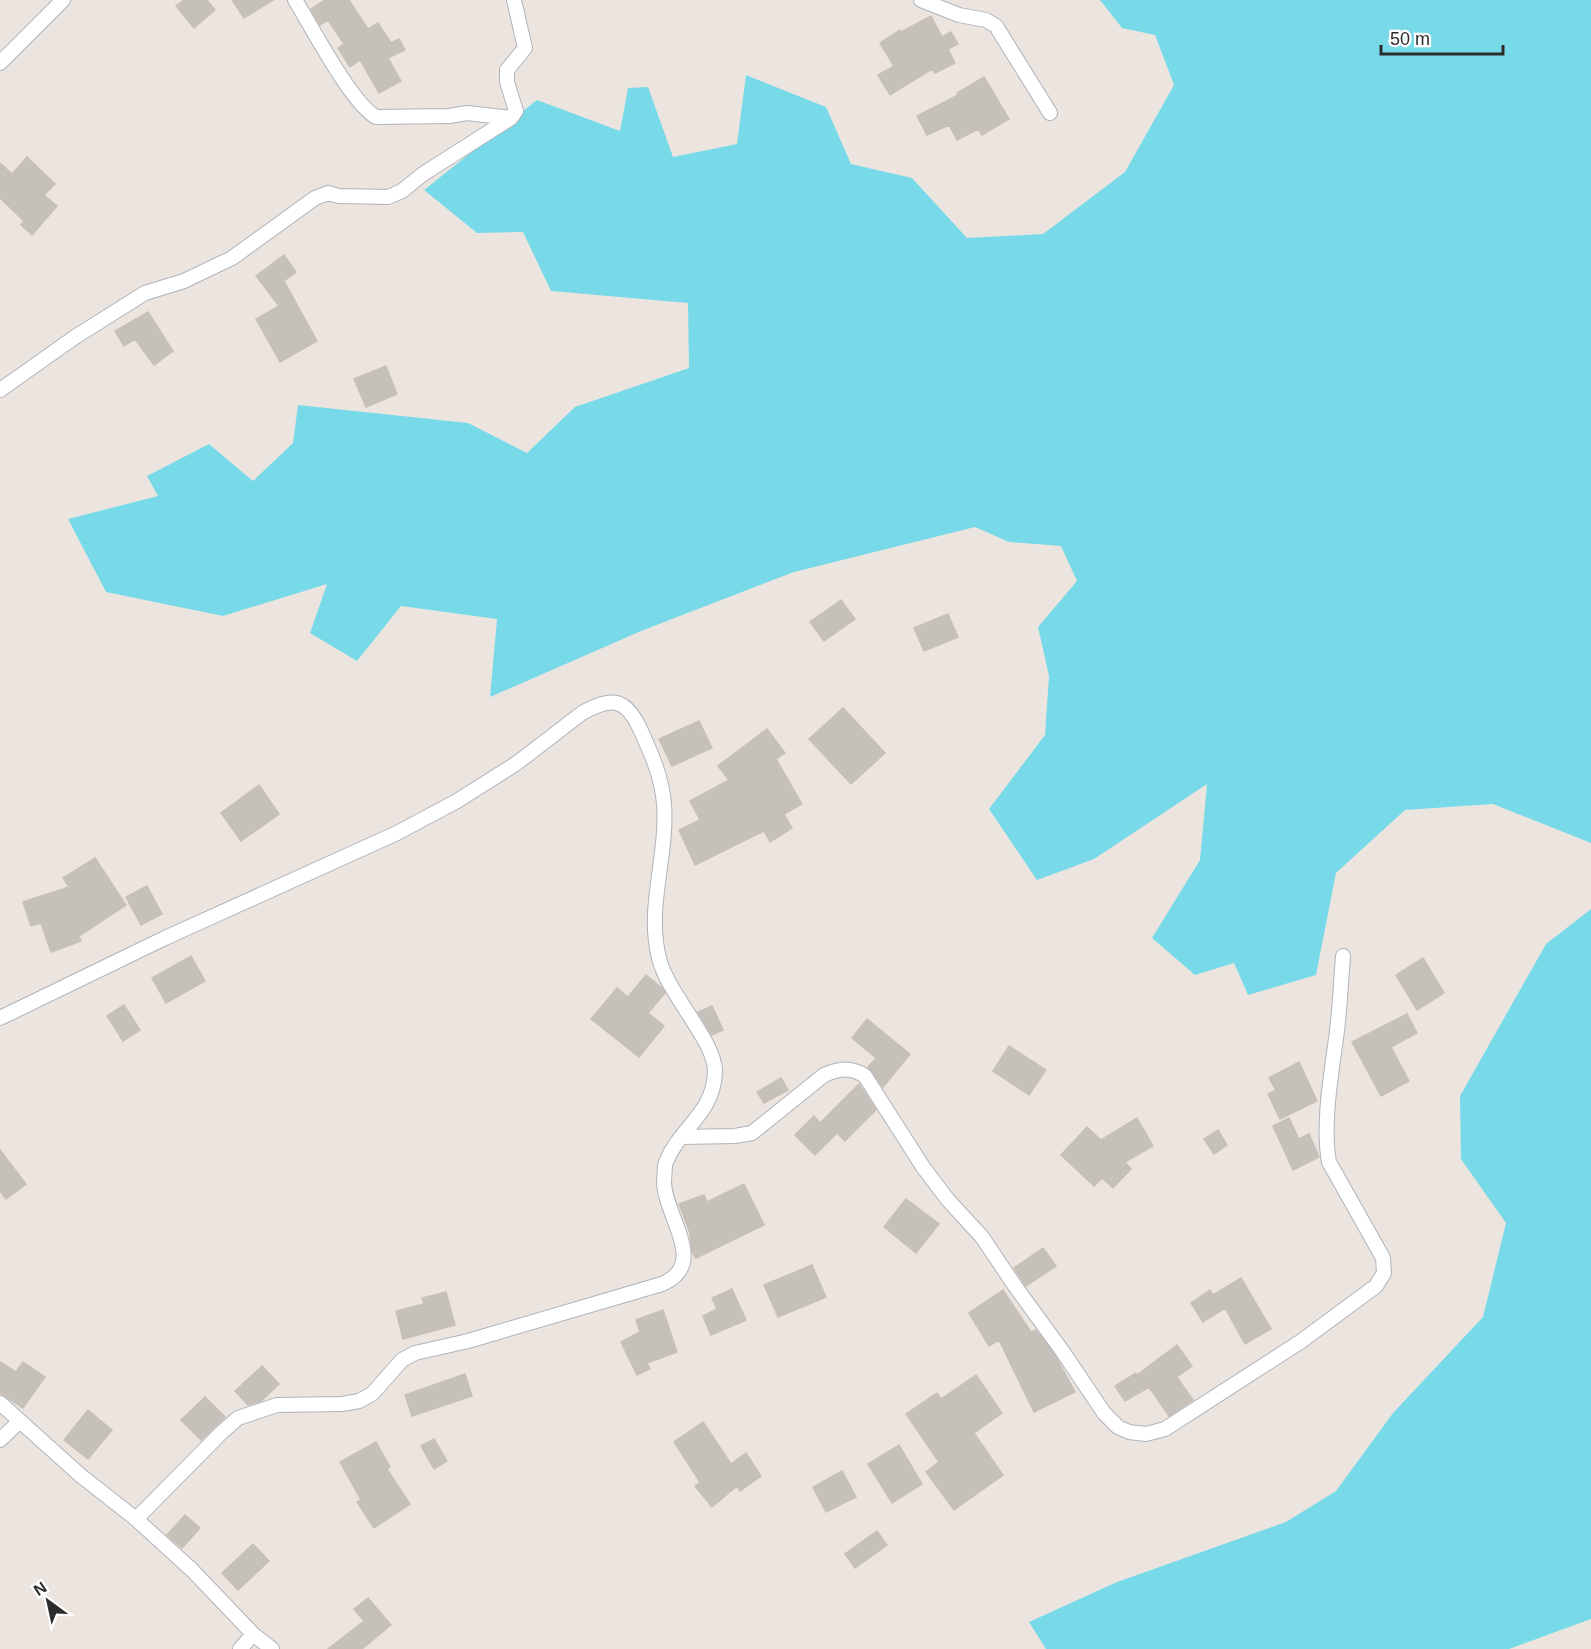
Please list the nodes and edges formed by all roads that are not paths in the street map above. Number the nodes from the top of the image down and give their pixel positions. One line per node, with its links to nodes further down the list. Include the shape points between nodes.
1 (63, 0): 5 (street)
2 (295, 0): 7 (street, via 351,91 376,117 467,113)
3 (514, 0): 7 (street, via 525,48 507,70 516,111)
4 (921, 0): 6 (street, via 996,26)
5 (0, 63)
6 (1050, 113)
7 (511, 118): 8 (street, via 388,197 328,193 315,198 232,258 184,281 145,293)
8 (0, 390)
9 (1342, 956): 11 (street, via 1327,1148 1329,1162 1383,1258 1384,1273 1376,1286 1300,1342 1165,1430 1129,1432 1104,1413 982,1238 923,1167 866,1076 853,1068 824,1075 752,1133)
10 (0, 1018): 11 (street, via 397,833 458,801 517,763 582,713 608,702 619,702 637,722 661,778 664,826 655,918 659,960 711,1052 715,1070 710,1098)
11 (681, 1137): 15 (street, via 666,1163 664,1182 664,1195 685,1251 674,1279 468,1341 415,1353 402,1360 372,1394 359,1401 278,1405 238,1418)
12 (0, 1403): 13 (street)
13 (20, 1422): 14 (street); 15 (street)
14 (0, 1440)
15 (136, 1519): 16 (street)
16 (253, 1634): 17 (street); 18 (street)
17 (240, 1649)
18 (272, 1649)

